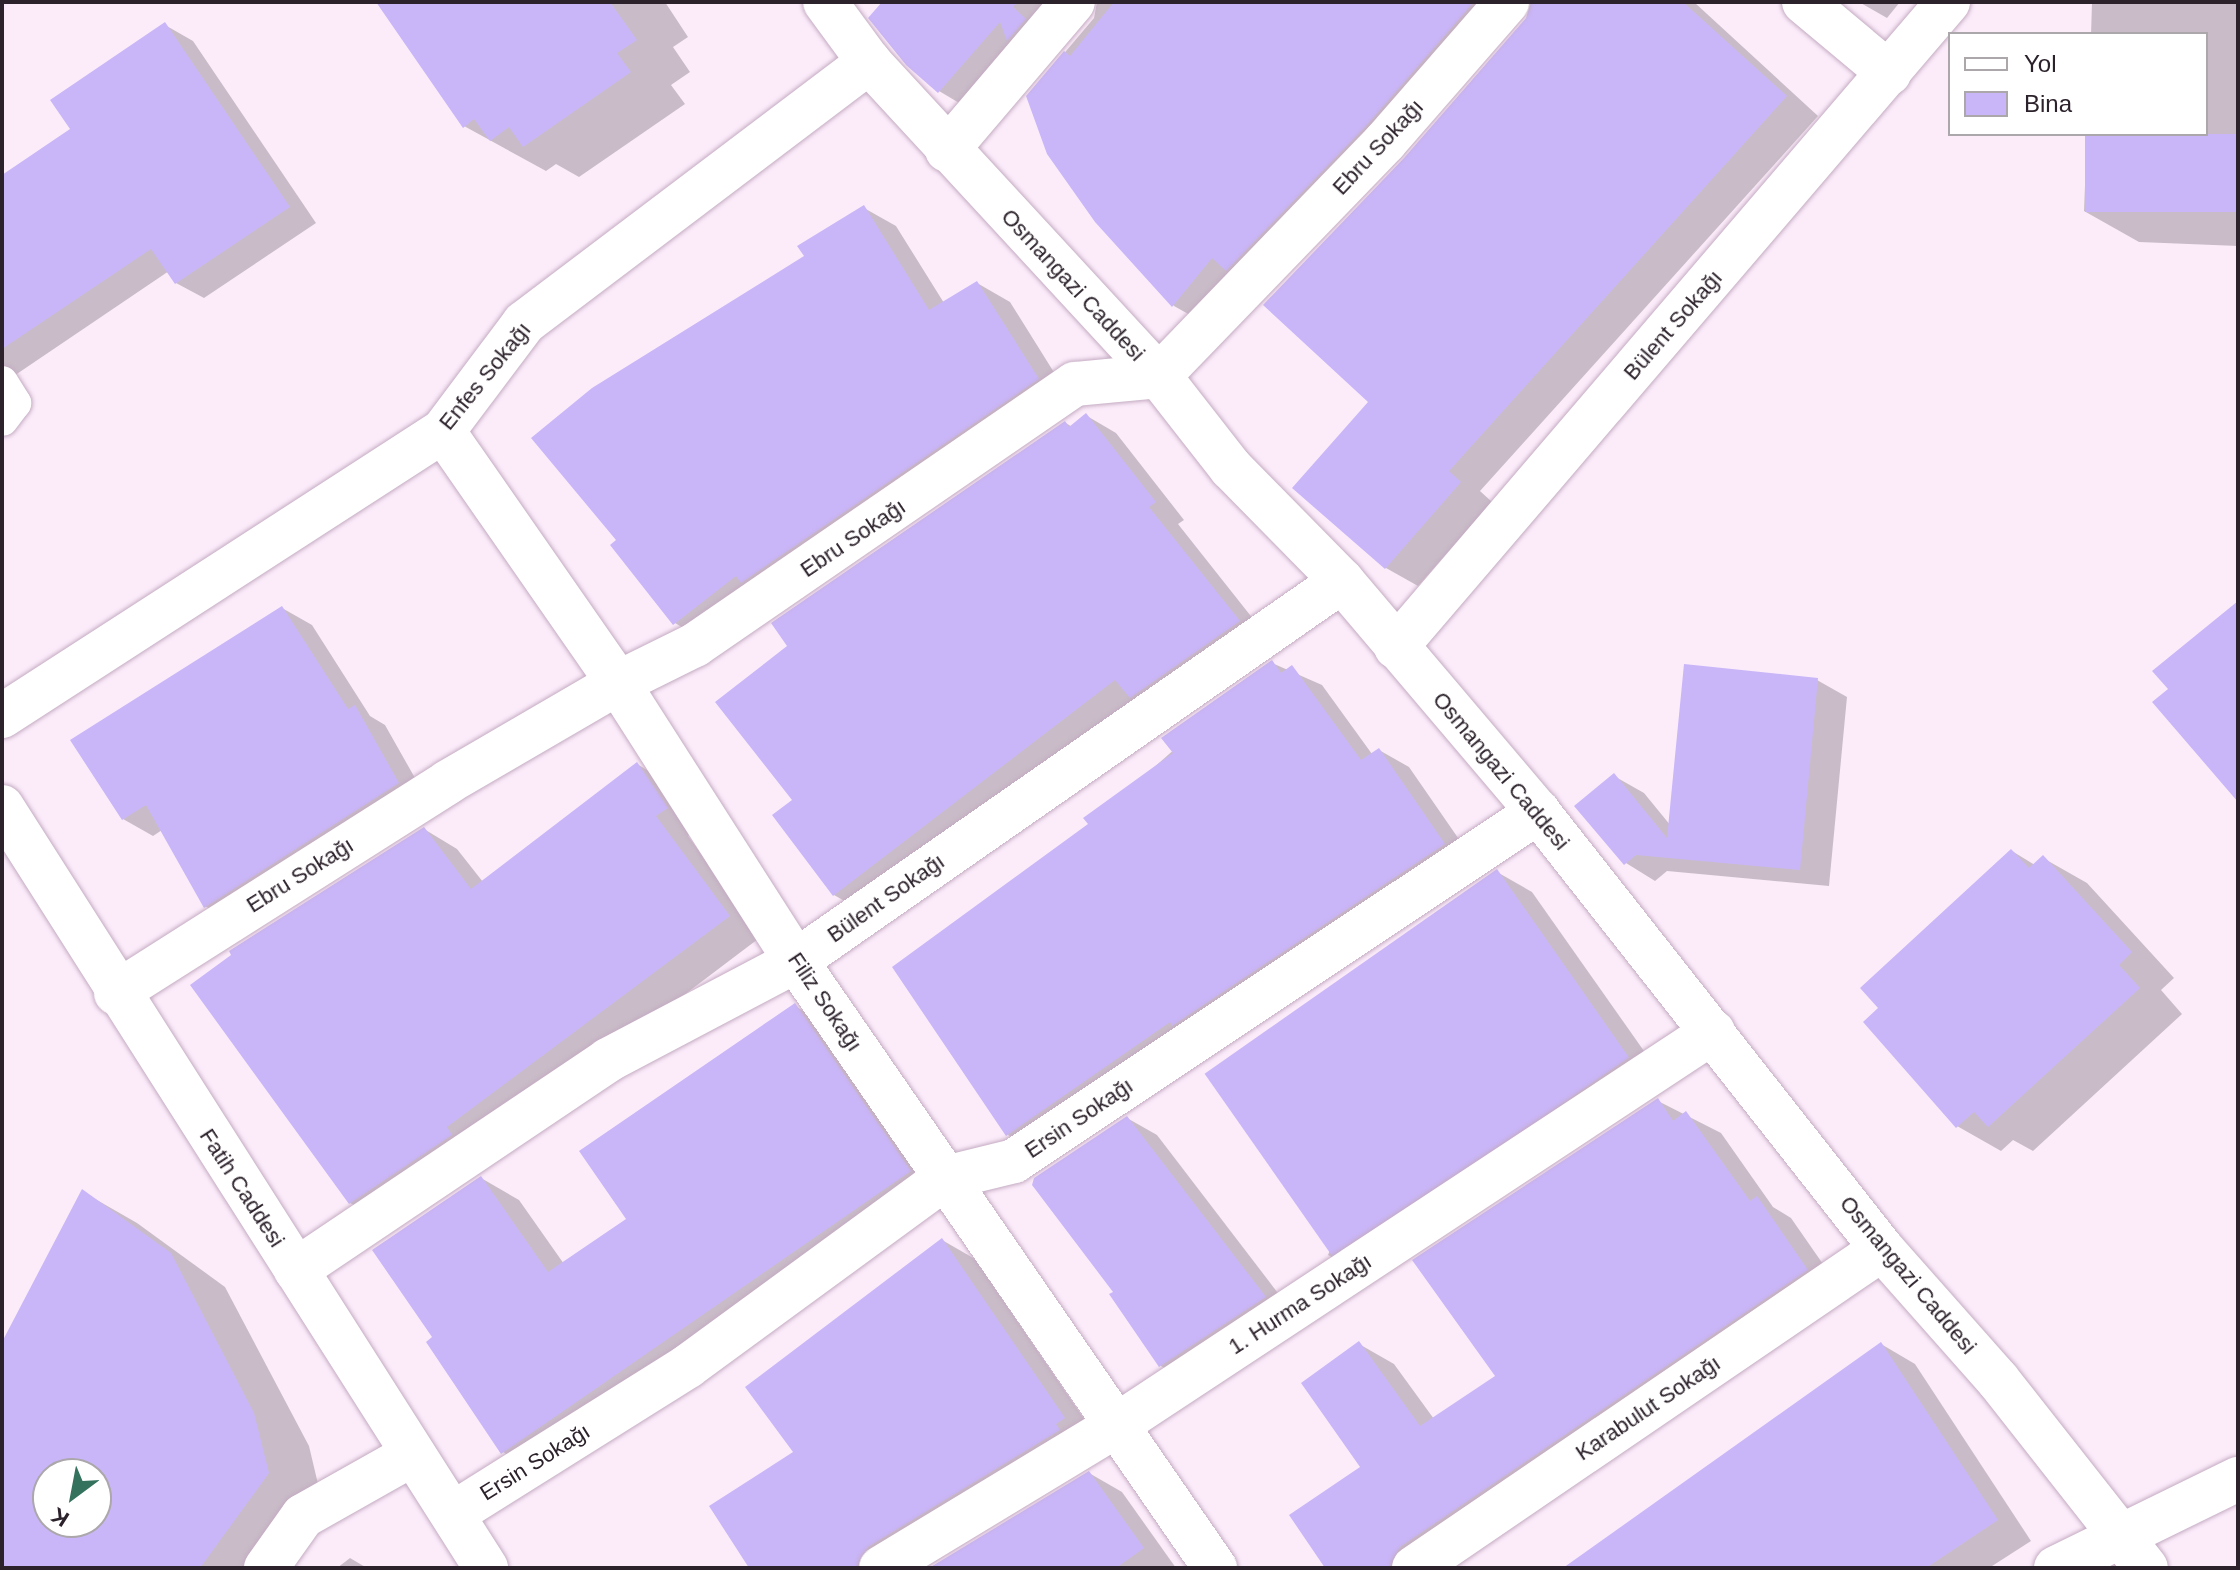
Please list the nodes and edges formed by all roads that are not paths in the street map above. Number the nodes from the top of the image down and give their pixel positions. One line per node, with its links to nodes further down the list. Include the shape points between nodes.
1 (825, 2): 6 (street, Osmangazi Caddesi)
2 (1073, 2): 8 (street)
3 (1507, 2): 9 (street, Ebru Sokağı, via 1385,142)
4 (1804, 2): 7 (street)
5 (1948, 2): 7 (street, Bülent Sokağı)
6 (869, 62): 8 (street, Osmangazi Caddesi); 12 (street, Enfes Sokağı, via 524,323)
7 (1889, 73): 14 (street, Bülent Sokağı)
8 (947, 150): 9 (street, Osmangazi Caddesi)
9 (1159, 376): 13 (street, Osmangazi Caddesi, via 1231,468); 15 (street, Ebru Sokağı, via 1075,384 695,645)
10 (2, 382): 11 (lane, via 15,403)
11 (2, 420)
12 (443, 431): 15 (street, Filiz Sokağı); 16 (street, Enfes Sokağı)
13 (1342, 581): 14 (street, Osmangazi Caddesi); 19 (street, Bülent Sokağı)
14 (1396, 647): 18 (street, Osmangazi Caddesi)
15 (618, 683): 19 (street, Filiz Sokağı); 20 (street, Ebru Sokağı, via 448,782)
16 (2, 716)
17 (2, 807): 20 (street, Fatih Caddesi)
18 (1538, 812): 21 (street, Osmangazi Caddesi); 22 (street, Ersin Sokağı, via 1014,1161)
19 (796, 961): 22 (street, Filiz Sokağı); 24 (street, Bülent Sokağı, via 608,1060)
20 (116, 993): 24 (street, Fatih Caddesi)
21 (1713, 1032): 23 (street, Osmangazi Caddesi); 25 (street, 1. Hurma Sokağı)
22 (945, 1178): 25 (street, Filiz Sokağı); 28 (street, Ersin Sokağı, via 688,1366)
23 (1882, 1249): 29 (street, Osmangazi Caddesi, via 1998,1380); 34 (street, Karabulut Sokağı)
24 (296, 1270): 26 (street, Fatih Caddesi)
25 (1117, 1425): 32 (street, 1. Hurma Sokağı); 33 (street, Filiz Sokağı)
26 (413, 1454): 28 (street, Fatih Caddesi); 30 (street, via 303,1516)
27 (2238, 1479): 29 (street)
28 (454, 1513): 31 (street, Fatih Caddesi)
29 (2132, 1552): 35 (street)
30 (266, 1568)
31 (486, 1568)
32 (881, 1568)
33 (1215, 1568)
34 (1414, 1568)
35 (2056, 1568)

